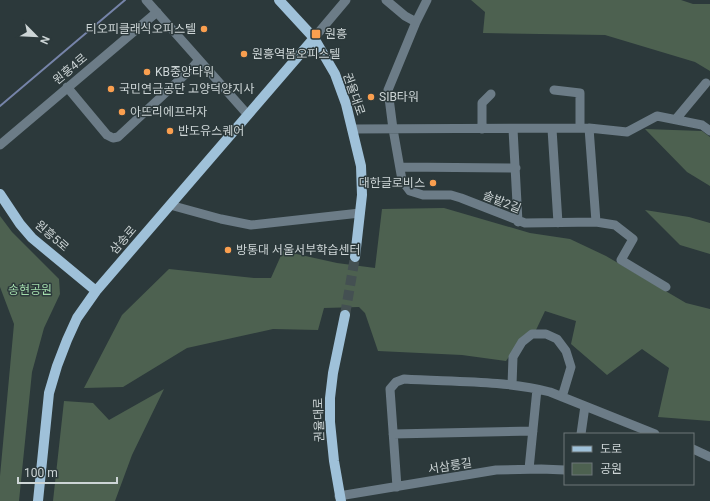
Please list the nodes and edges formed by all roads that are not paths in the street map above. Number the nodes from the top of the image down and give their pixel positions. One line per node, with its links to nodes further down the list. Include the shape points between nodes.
1 (146, 0): 6 (street)
2 (279, 0): 8 (main road, 권율대로)
3 (346, 0): 8 (street)
4 (386, 0): 7 (street)
5 (426, 0): 7 (street, 솔밭2길)
6 (157, 12): 9 (street); 11 (street, 원흥4로)
7 (416, 22): 19 (street, 솔밭2길, via 388,90)
8 (314, 38): 14 (main road, 삼송로); 18 (main road, 권율대로, via 335,74)
9 (199, 60): 11 (street, via 118,137 107,135); 14 (street)
10 (706, 83): 15 (street)
11 (67, 87): 23 (street, 원흥4로)
12 (554, 90): 17 (street, via 580,93)
13 (491, 94): 20 (street, via 482,103)
14 (248, 115): 27 (main road, 삼송로)
15 (676, 119): 17 (street, via 657,116 627,132); 22 (street, via 702,125)
16 (552, 128): 17 (street); 21 (street); 31 (street)
17 (584, 128): 30 (street)
18 (352, 129): 19 (street); 28 (main road, 권율대로, via 361,166)
19 (392, 129): 20 (street); 24 (street, 솔밭2길)
20 (482, 129): 21 (street)
21 (513, 129): 25 (street)
22 (710, 131)
23 (0, 145)
24 (400, 167): 25 (street); 29 (street, 솔밭2길, via 402,180 410,190 423,196 451,195)
25 (516, 168): 29 (street)
26 (0, 194): 34 (main road, 원흥5로, via 32,238)
27 (170, 205): 28 (street, via 252,225); 34 (main road, 삼송로)
28 (360, 213): 32 (main road, 권율대로)
29 (518, 222): 31 (street, 솔밭2길)
30 (596, 222): 31 (street, 솔밭2길); 33 (street, 솔밭2길, via 615,225 633,239 622,260)
31 (558, 223)
32 (355, 257)
33 (666, 287)
34 (96, 290): 50 (main road, 삼송로, via 77,318 49,393)
35 (345, 315): 49 (main road, 권율대로, via 332,373 330,398 330,422)
36 (512, 385): 37 (street); 38 (street, via 513,357 522,342 532,334 546,334 557,339 566,351 571,367); 43 (street, via 404,379 396,382 390,389)
37 (537, 389): 38 (street); 40 (street)
38 (562, 397): 39 (street)
39 (585, 406): 41 (street); 42 (street)
40 (533, 431): 43 (street); 46 (street)
41 (581, 433)
42 (652, 433)
43 (393, 434): 48 (street)
44 (694, 449): 45 (street)
45 (710, 456)
46 (529, 469): 47 (street, 서삼릉길); 48 (street, 서삼릉길, via 496,470)
47 (564, 470)
48 (397, 487): 49 (street, 서삼릉길)
49 (340, 499)
50 (38, 501)

